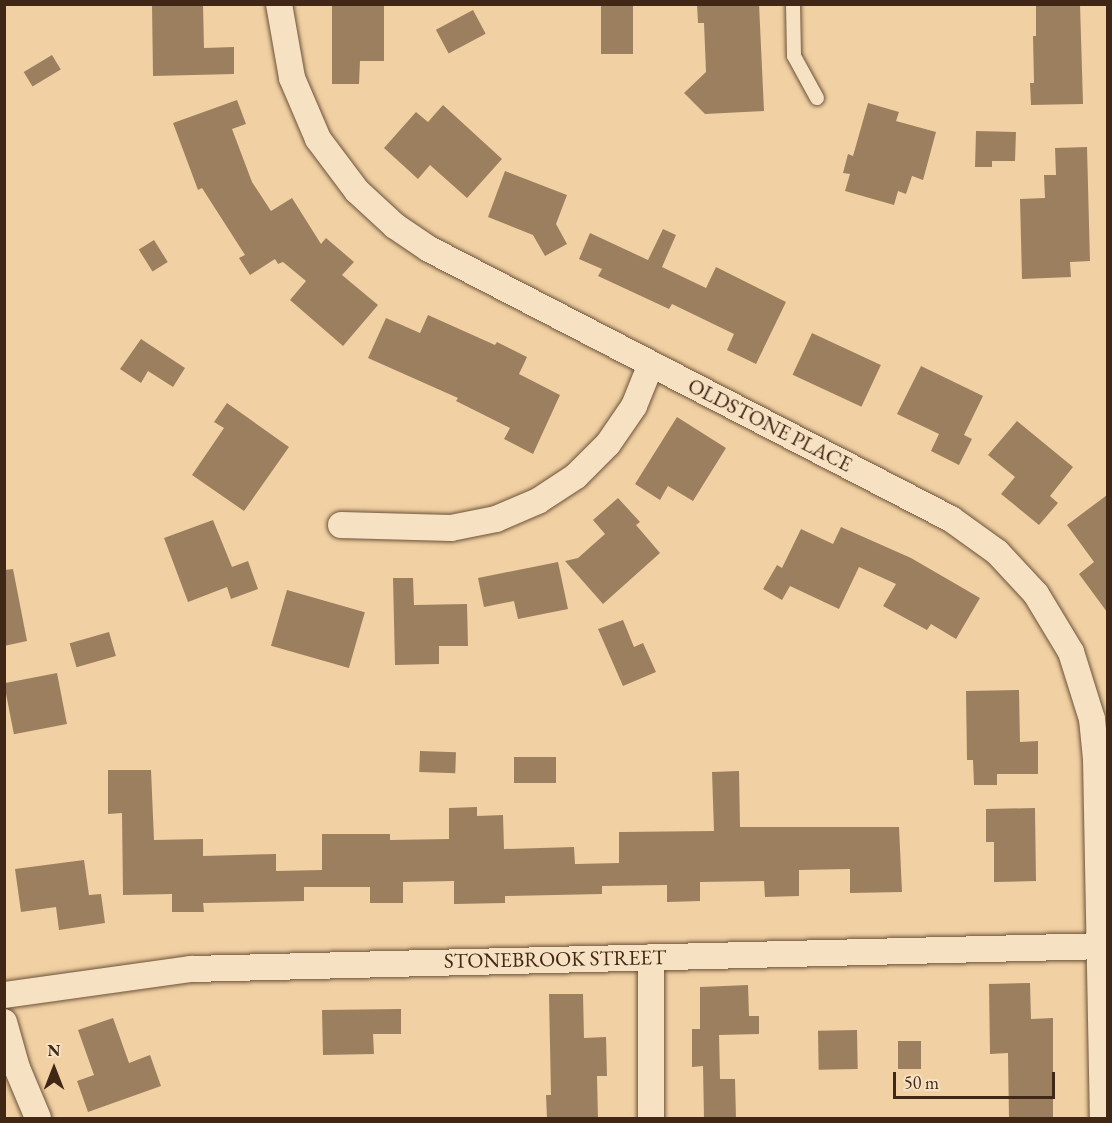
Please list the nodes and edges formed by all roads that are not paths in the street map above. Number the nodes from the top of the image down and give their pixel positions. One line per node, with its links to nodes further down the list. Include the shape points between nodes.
1 (279, 4): 4 (street, OLDSTONE PLACE, via 292,78 318,139 357,191 395,226 429,249)
2 (793, 4): 3 (lane, via 794,56)
3 (817, 98)
4 (651, 364): 5 (street, via 634,406 608,444 576,476 538,501 496,519 451,528); 6 (street, OLDSTONE PLACE, via 951,519 997,552 1036,594 1071,652 1092,719)
5 (341, 525)
6 (1103, 946): 7 (street, STONEBROOK STREET); 12 (street, OLDSTONE PLACE)
7 (651, 957): 8 (street, STONEBROOK STREET, via 191,969); 11 (street)
8 (4, 995)
9 (4, 1022): 10 (street)
10 (38, 1119)
11 (651, 1119)
12 (1103, 1119)

